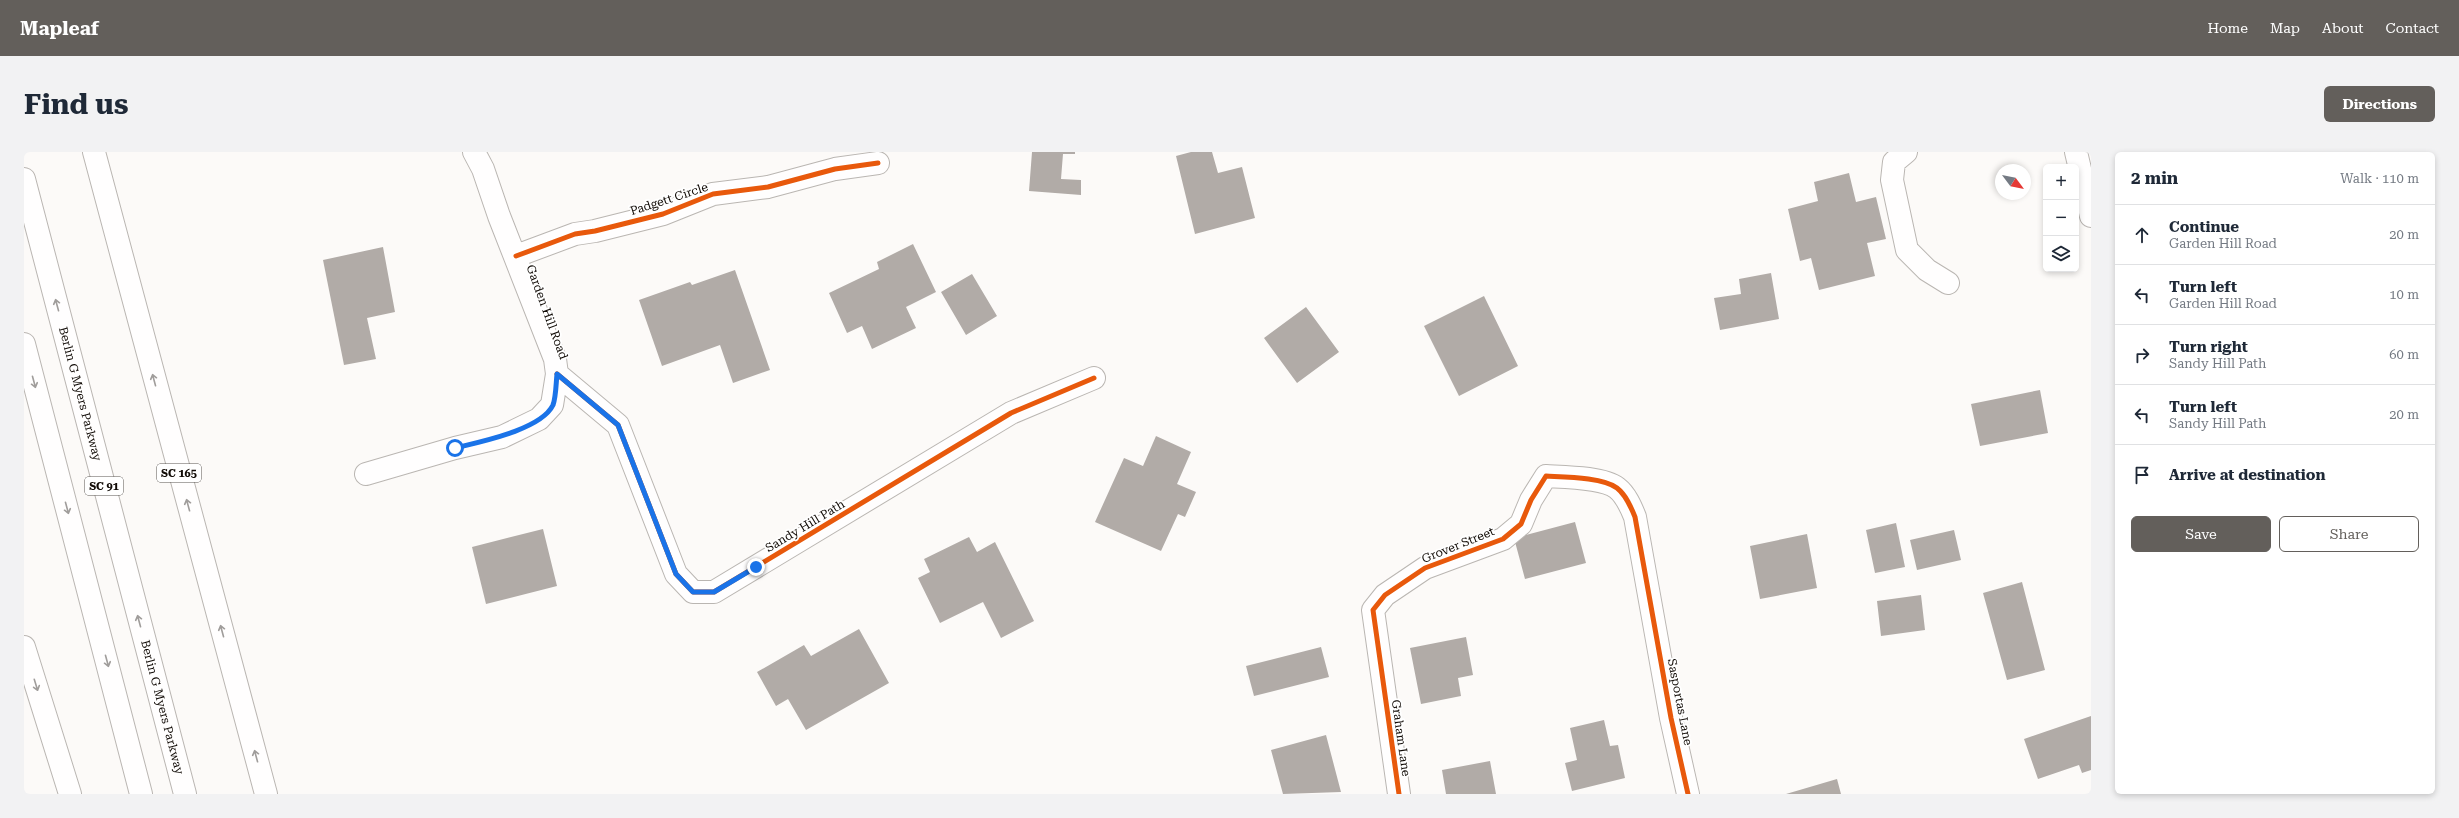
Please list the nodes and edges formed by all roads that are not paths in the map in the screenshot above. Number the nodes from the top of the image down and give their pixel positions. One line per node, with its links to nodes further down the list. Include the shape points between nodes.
1 (94, 152): 20 (street, SC 165, one-way to 1)
2 (474, 152): 8 (street, Garden Hill Road)
3 (1906, 152): 9 (street, via 1894,162 1892,180 1907,250 1927,270)
4 (2076, 152): 7 (street)
5 (878, 163): 8 (street, Padgett Circle, via 835,169 768,187 714,194 663,214 575,234)
6 (24, 179): 19 (street, Berlin G Myers Parkway / SC 91, one-way to 6)
7 (2091, 216)
8 (516, 256): 11 (street, Garden Hill Road, via 556,359)
9 (1948, 283)
10 (24, 344): 18 (street, one-way to 18)
11 (557, 374): 12 (street, Sandy Hill Path, via 618,425 676,574 693,592 714,592 1011,413); 13 (street, Garden Hill Road, via 552,405 539,419 502,437)
12 (1094, 378)
13 (366, 474)
14 (1652, 613): 16 (street, Grover Street, via 1635,517 1629,502 1616,487 1583,477 1546,476 1531,500 1521,524 1503,539 1425,568 1385,595 1373,610); 22 (street, Sasportas Lane)
15 (24, 647): 17 (street, one-way to 17)
16 (1383, 684): 21 (street, Graham Lane)
17 (70, 794)
18 (140, 794)
19 (185, 794)
20 (266, 794)
21 (1399, 794)
22 (1688, 794)

